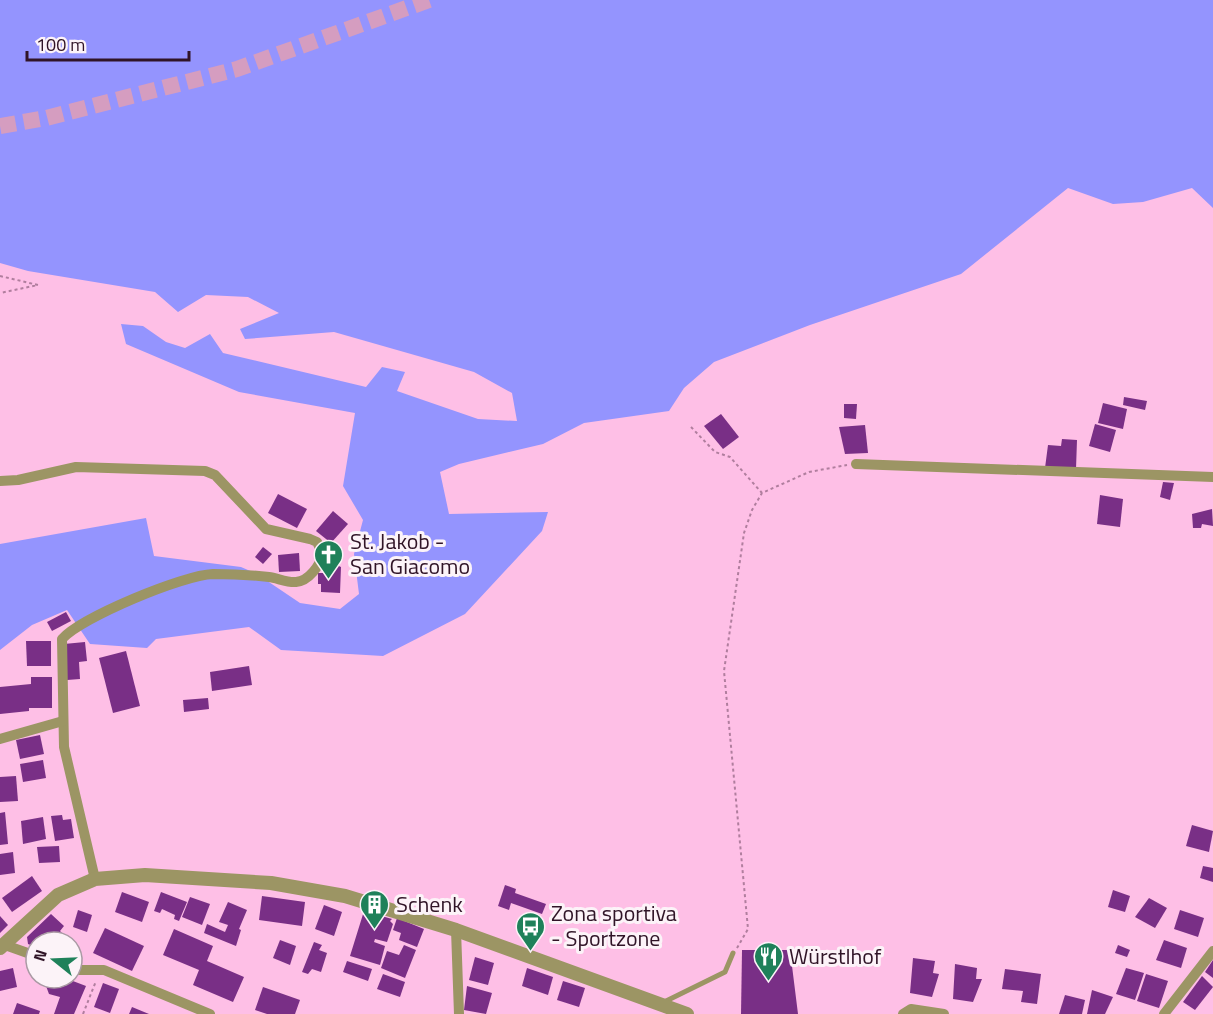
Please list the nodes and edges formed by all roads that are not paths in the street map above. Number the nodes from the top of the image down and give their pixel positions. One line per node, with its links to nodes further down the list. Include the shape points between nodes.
1 (856, 464): 2 (street)
2 (1213, 477)
3 (0, 481): 4 (street, via 75,467 205,471 215,476 266,529 317,542 324,554 306,579 295,583 271,577 192,576 85,621 62,639)
4 (63, 720): 5 (street); 6 (street, via 64,747)
5 (0, 739)
6 (95, 879): 7 (street, via 145,874 271,883 345,896); 8 (street, via 58,895)
7 (456, 930): 13 (street); 15 (street)
8 (2, 946): 10 (street)
9 (1213, 951): 19 (street)
10 (24, 953)
11 (733, 953): 13 (lane, via 725,972)
12 (84, 969): 14 (street, via 100,970)
13 (660, 1004): 16 (street)
14 (210, 1014)
15 (459, 1014)
16 (687, 1014)
17 (903, 1014): 18 (street, via 911,1009)
18 (944, 1014)
19 (1164, 1014)

